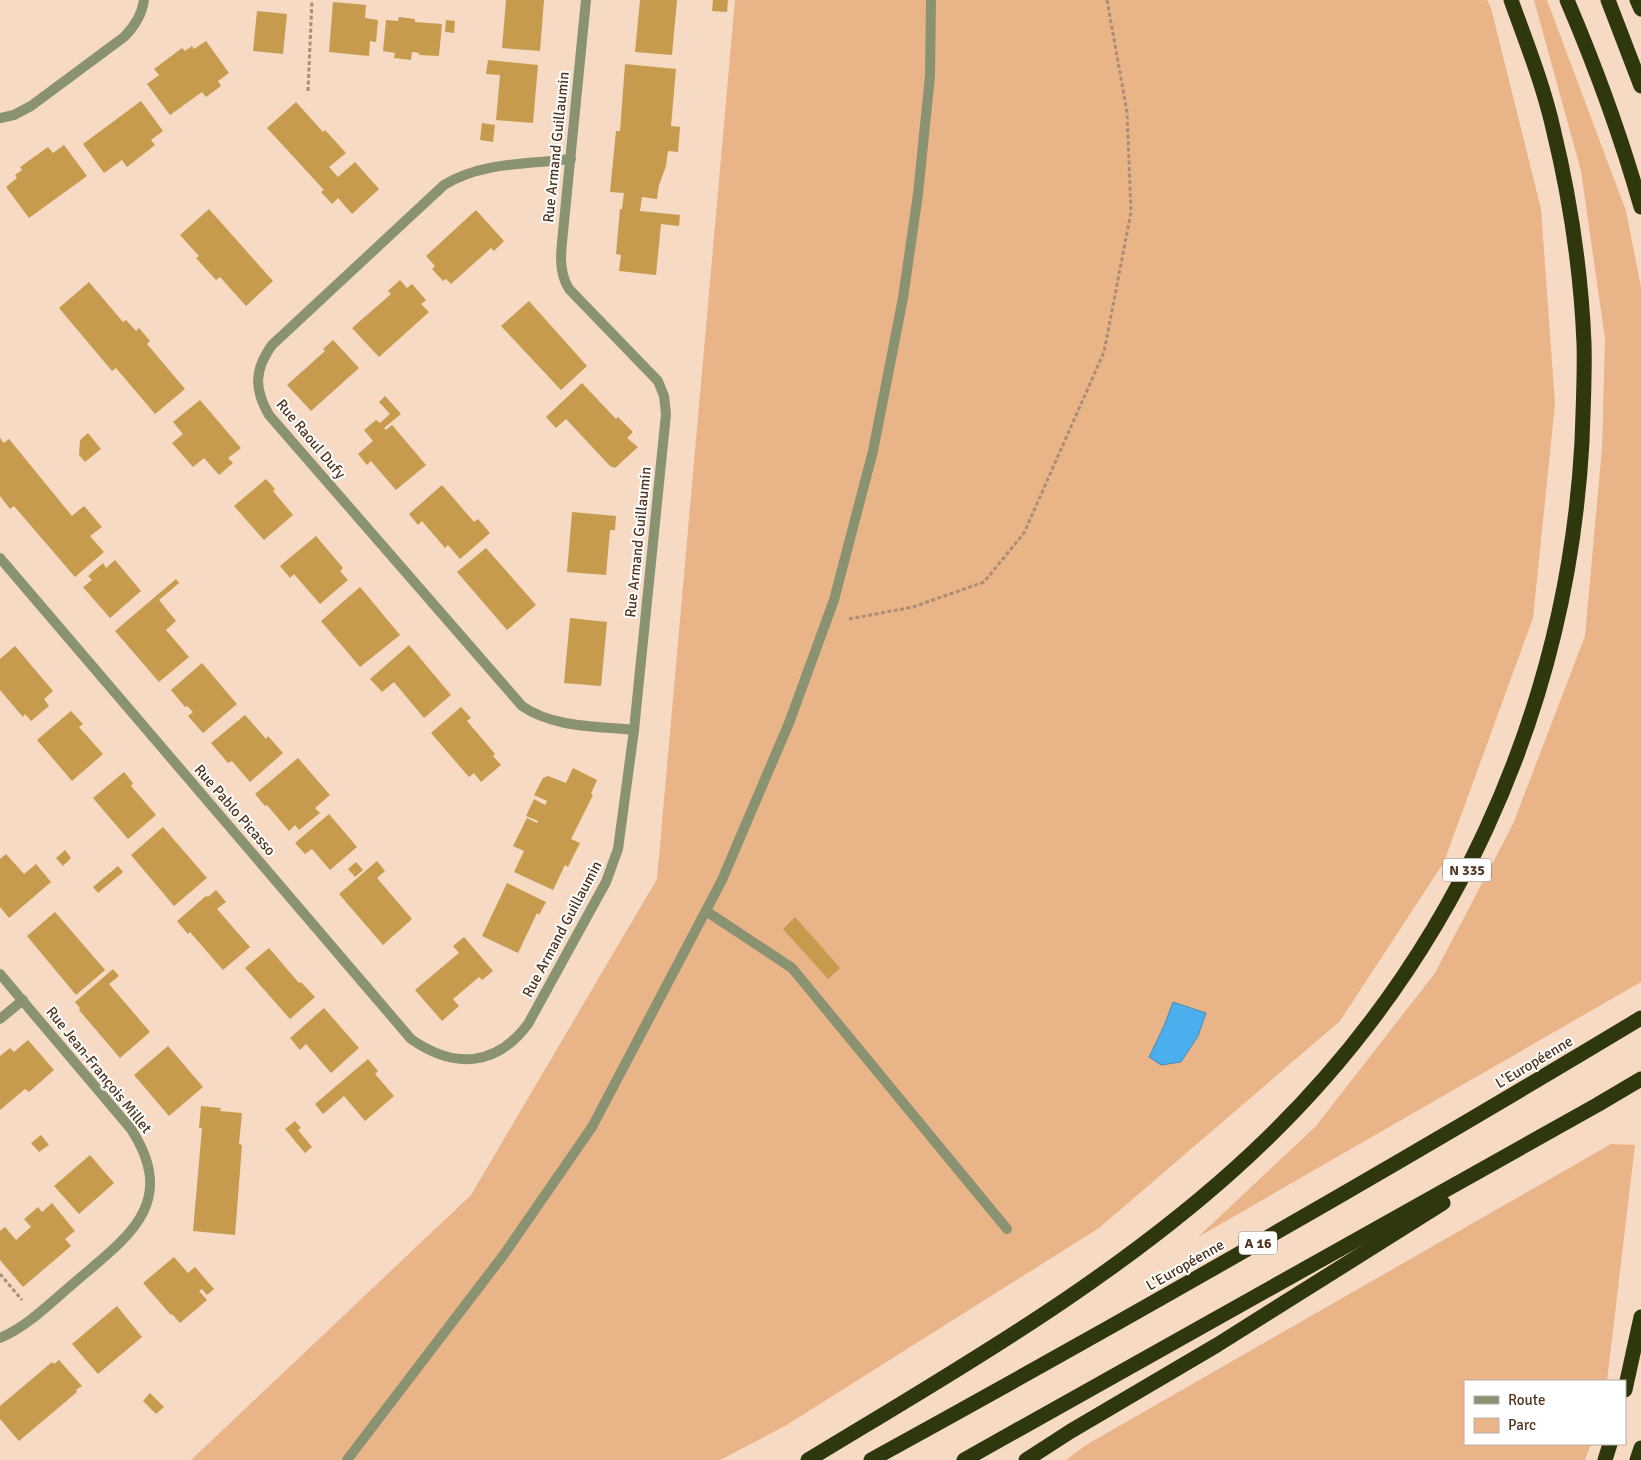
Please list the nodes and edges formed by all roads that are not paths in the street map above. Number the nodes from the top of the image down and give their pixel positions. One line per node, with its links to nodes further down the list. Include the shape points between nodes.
1 (144, 0): 10 (street, via 136,23 124,37 32,106)
2 (586, 0): 11 (street, Rue Armand Guillaumin)
3 (931, 0): 15 (street, via 930,76 918,194 903,298 873,451 834,600 790,724)
4 (1511, 0): 30 (highway, N 335, via 1546,100 1565,186 1580,290 1584,394 1578,497 1556,627 1521,746 1483,839 1445,910 1373,1020 1314,1090 1250,1155 1159,1232 1056,1305 937,1383)
5 (1567, 0): 12 (highway, via 1610,108)
6 (1608, 0): 9 (highway)
7 (1636, 0): 8 (highway)
8 (1641, 9)
9 (1641, 86)
10 (0, 118)
11 (570, 160): 14 (street, Rue Armand Guillaumin, via 561,255 565,282 658,381 664,396 666,414); 14 (street, Rue Raoul Dufy, via 481,170 444,185 272,346 259,368 258,387 269,415 522,706 542,718 569,724)
12 (1641, 207)
13 (0, 558): 20 (street, Rue Pablo Picasso, via 411,1039 435,1054)
14 (634, 730): 20 (street, Rue Armand Guillaumin, via 618,849 606,882 520,1035 489,1055)
15 (706, 911): 23 (street, via 792,968); 29 (street, via 592,1127 506,1253)
16 (0, 974): 17 (street, Rue Jean-François Millet)
17 (23, 1000): 19 (street); 25 (street, Rue Jean-François Millet, via 131,1129 143,1149 150,1173 148,1199 130,1233 36,1316)
18 (1641, 1018): 31 (highway, L'Européenne / A 16, via 1196,1279)
19 (0, 1020)
20 (461, 1060)
21 (1641, 1079): 22 (highway)
22 (1596, 1106): 32 (highway); 33 (highway)
23 (1007, 1229)
24 (1641, 1317): 26 (highway)
25 (0, 1338)
26 (1626, 1385)
27 (1610, 1445): 34 (highway)
28 (1641, 1448): 35 (highway)
29 (347, 1460)
30 (808, 1460)
31 (871, 1460)
32 (964, 1460)
33 (1026, 1460)
34 (1605, 1460)
35 (1637, 1460)

